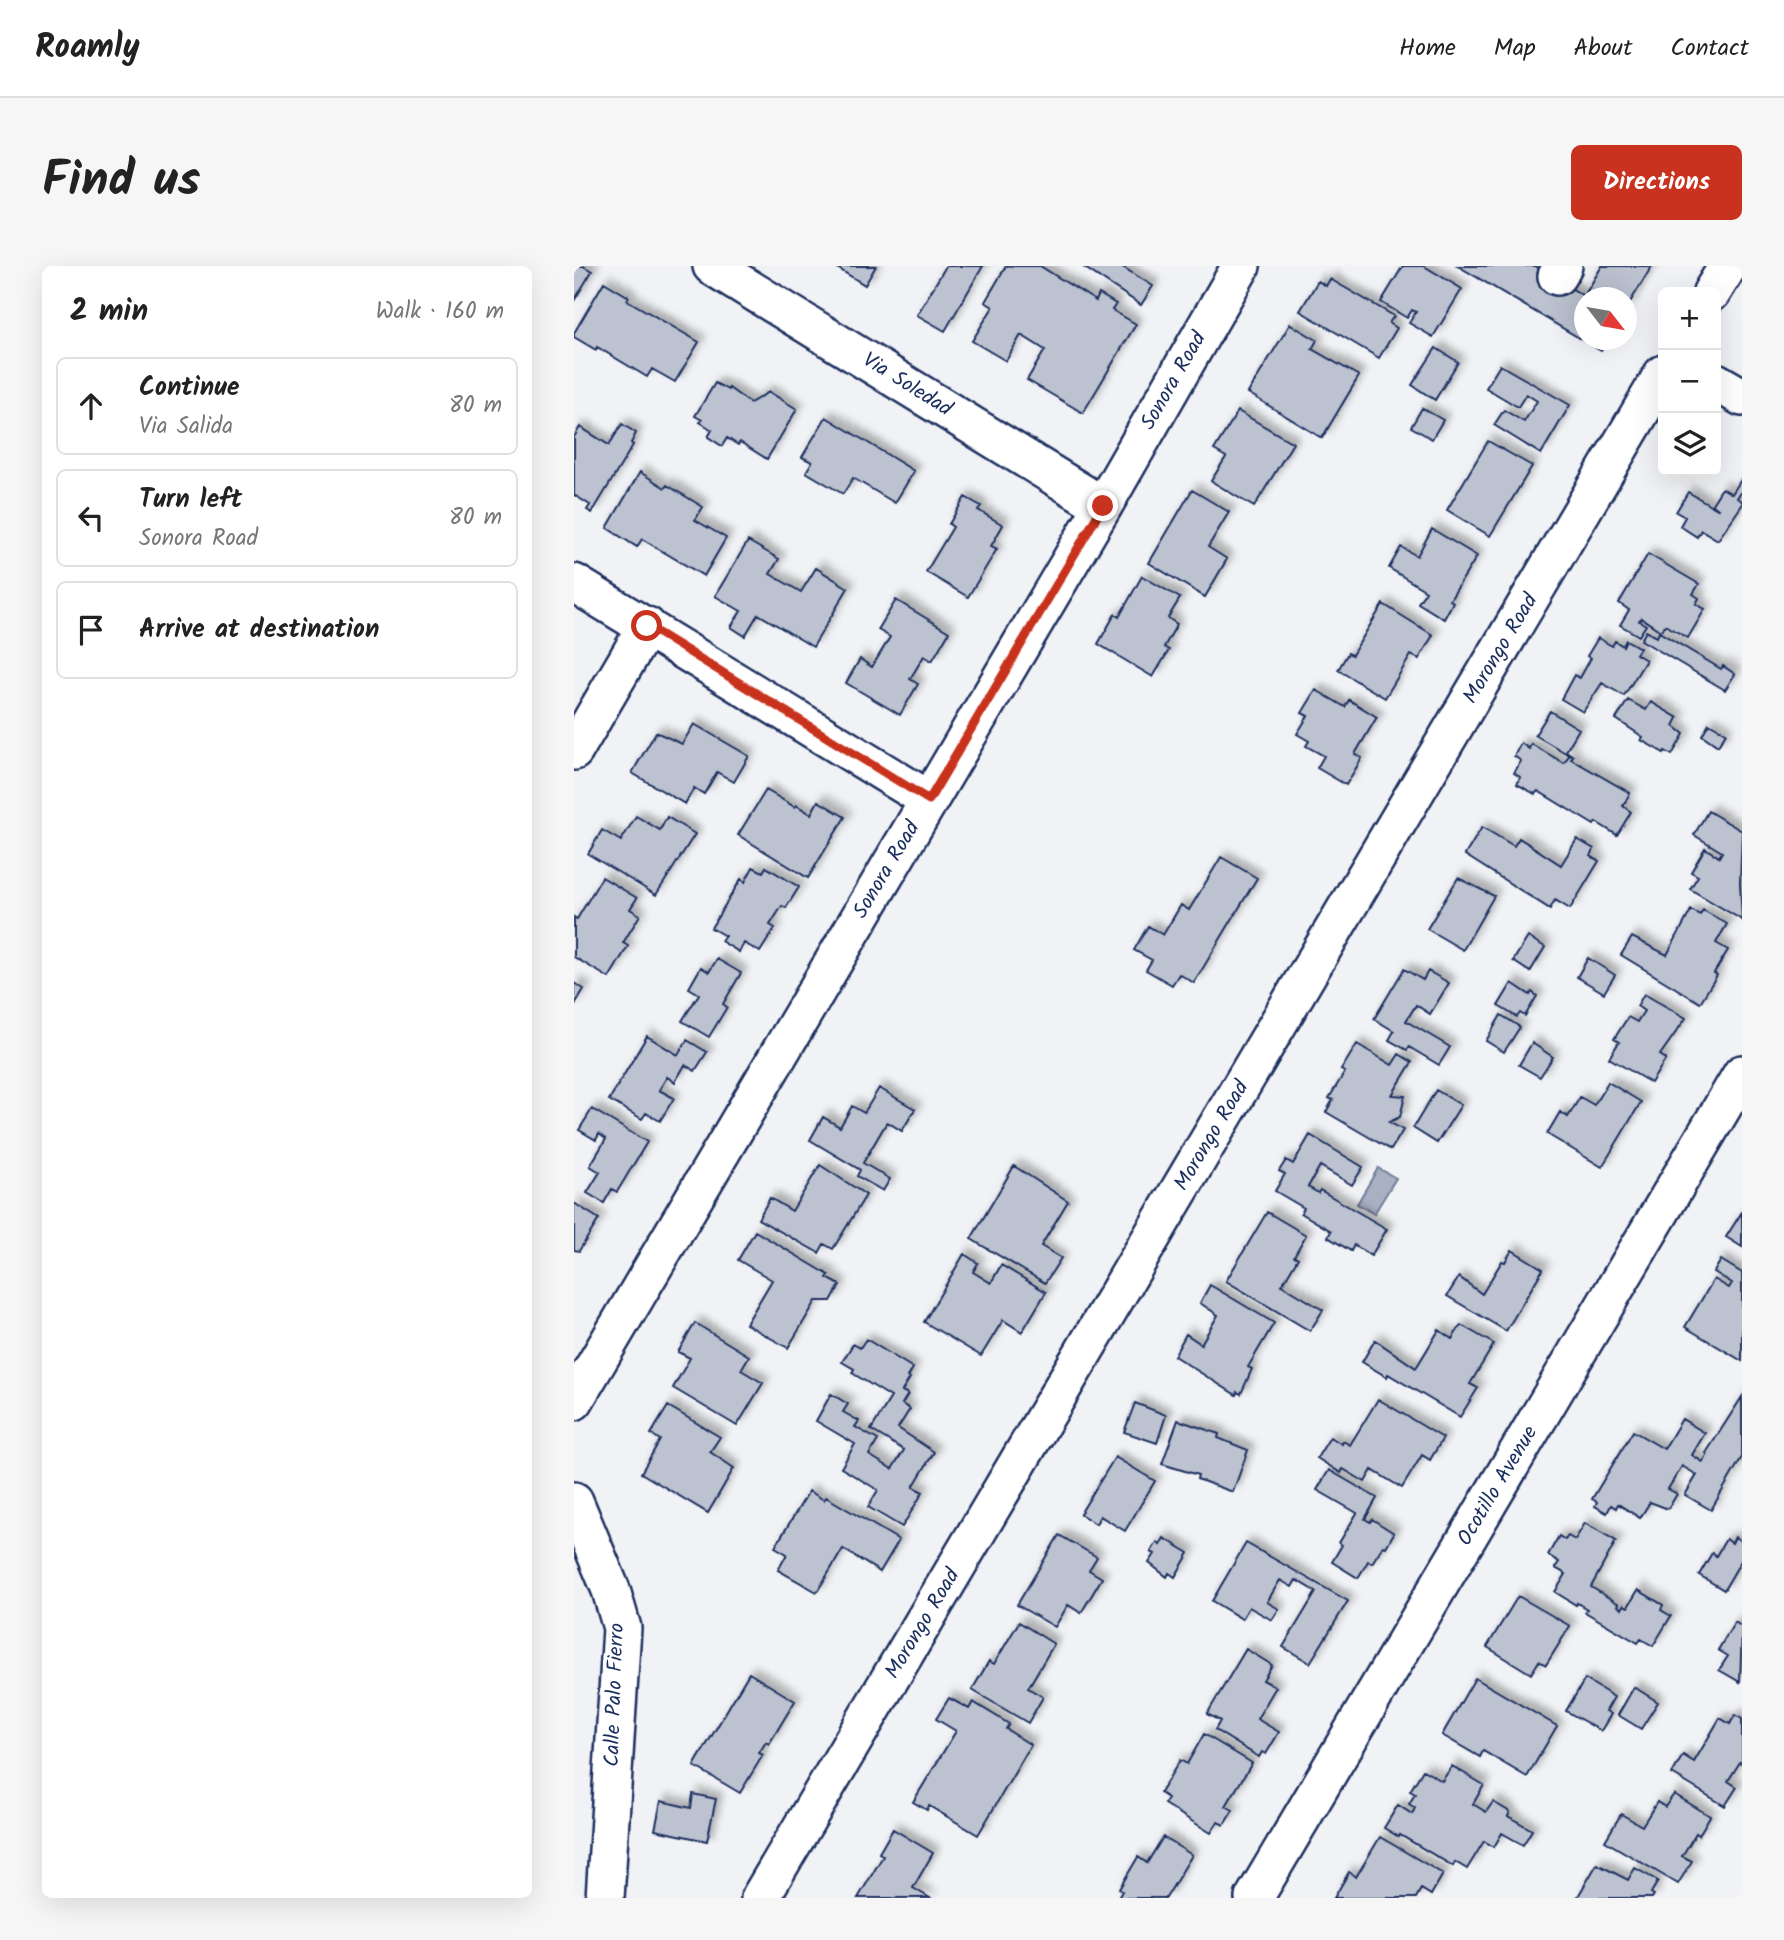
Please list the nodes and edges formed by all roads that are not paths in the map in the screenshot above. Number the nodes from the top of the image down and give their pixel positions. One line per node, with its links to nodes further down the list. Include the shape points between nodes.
1 (1241, 266): 8 (street, Sonora Road)
2 (1728, 266): 4 (street)
3 (732, 271): 8 (street, Via Soledad)
4 (1715, 287)
5 (1658, 382): 17 (street, Morongo Road)
6 (1721, 385): 7 (street)
7 (1742, 397)
8 (1103, 506): 12 (street, Sonora Road)
9 (574, 583): 10 (street)
10 (647, 626): 11 (street); 12 (street)
11 (574, 751)
12 (929, 800): 14 (street, Sonora Road)
13 (1742, 1074): 18 (street, Ocotillo Avenue)
14 (574, 1401)
15 (574, 1501): 16 (street, Calle Palo Fierro, via 622,1628)
16 (606, 1898)
17 (760, 1898)
18 (1254, 1898)

